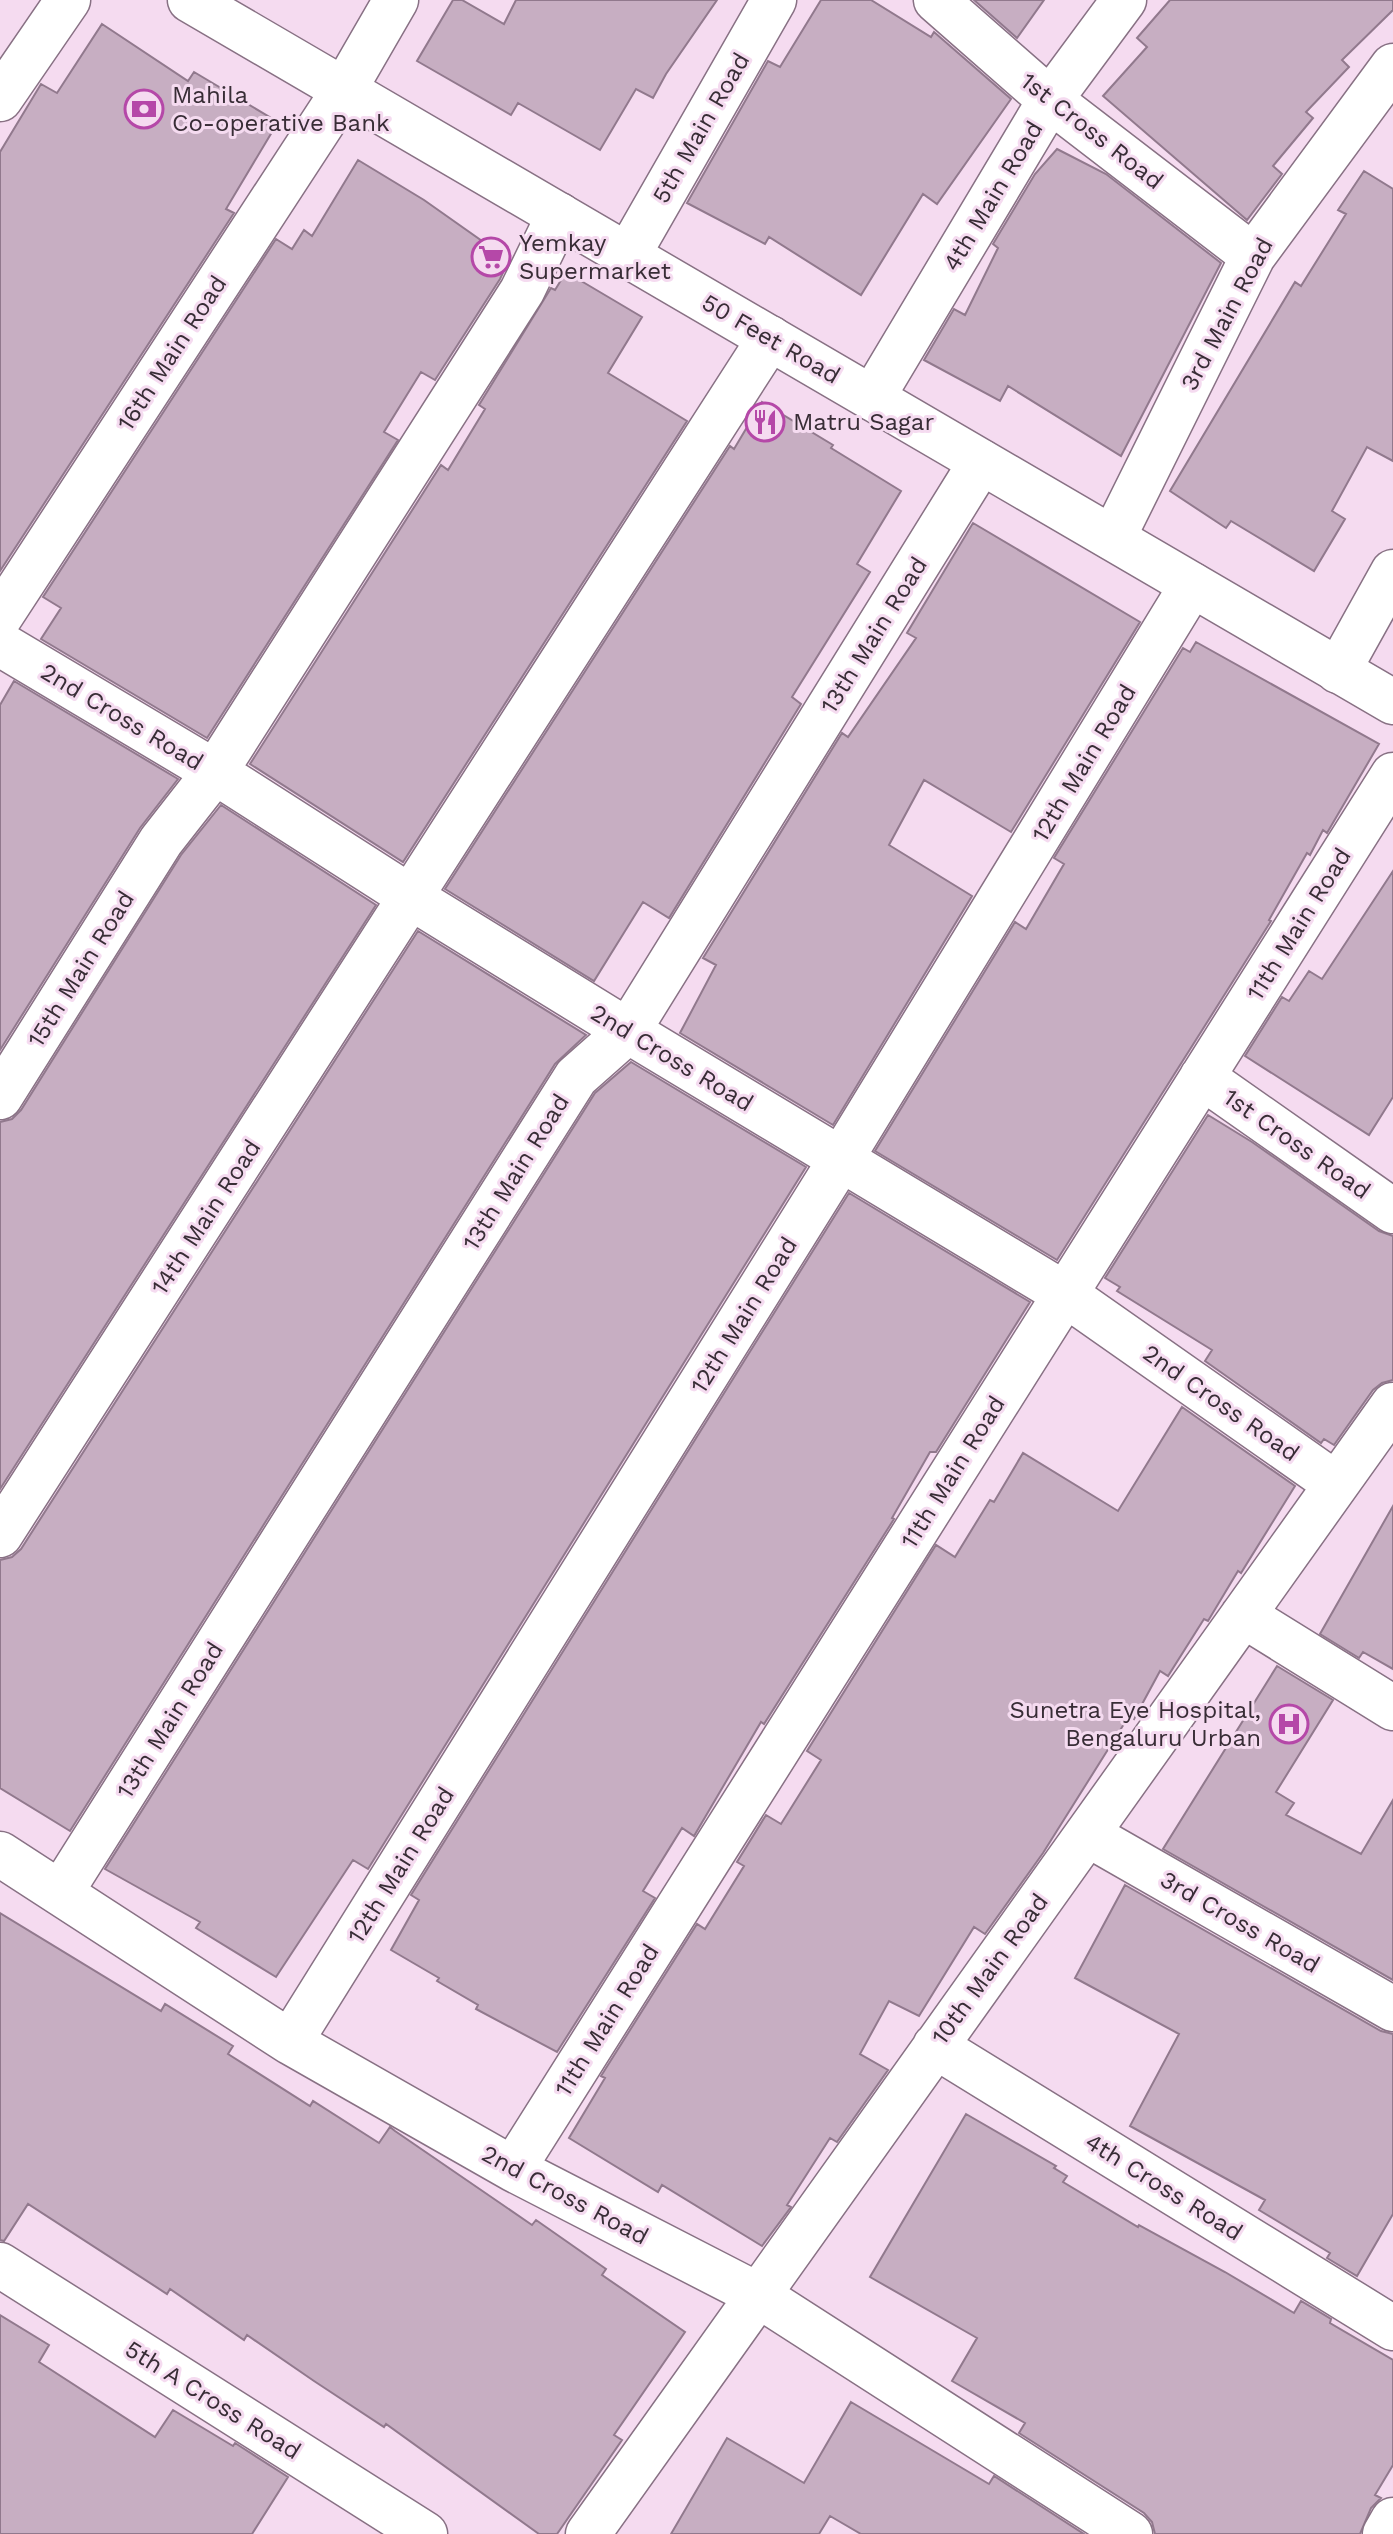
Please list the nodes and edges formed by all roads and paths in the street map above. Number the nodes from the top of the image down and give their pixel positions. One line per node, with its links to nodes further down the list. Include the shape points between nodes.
1 (68, 0): 9 (street)
2 (190, 0): 8 (street, 50 Feet Road)
3 (396, 0): 8 (street, 16th Main Road)
4 (774, 0): 12 (street, 5th Main Road)
5 (936, 0): 10 (street, 1st Cross Road)
6 (1124, 0): 10 (street, 4th Main Road)
7 (1393, 66): 13 (street, 3rd Main Road)
8 (344, 90): 11 (street, 50 Feet Road); 20 (street, 16th Main Road)
9 (0, 99)
10 (1050, 100): 13 (street, 1st Cross Road); 15 (street, 4th Main Road)
11 (559, 215): 12 (street, 50 Feet Road); 24 (street, 15th Main Road, via 522,291)
12 (628, 255): 14 (street, 50 Feet Road)
13 (1253, 256): 17 (street, 3rd Main Road)
14 (770, 338): 15 (street, 50 Feet Road); 26 (street, 14th Main Road)
15 (872, 398): 16 (street, 50 Feet Road)
16 (981, 462): 17 (street, 50 Feet Road); 27 (street, 13th Main Road)
17 (1113, 538): 19 (street, 50 Feet Road)
18 (1393, 572): 22 (street)
19 (1192, 585): 22 (street, 50 Feet Road); 30 (street, 12th Main Road)
20 (0, 617)
21 (0, 644): 24 (street, 2nd Cross Road)
22 (1338, 671): 23 (street, 50 Feet Road)
23 (1393, 702)
24 (215, 772): 26 (street, 2nd Cross Road); 29 (street, 15th Main Road, via 161,841)
25 (1393, 775): 28 (street, 11th Main Road)
26 (412, 898): 27 (street, 2nd Cross Road); 35 (street, 14th Main Road)
27 (628, 1031): 30 (street, 2nd Cross Road); 40 (street, 13th Main Road, via 576,1077)
28 (1202, 1077): 31 (street, 1st Cross Road); 32 (street, 11th Main Road)
29 (0, 1097)
30 (841, 1159): 32 (street, 2nd Cross Road); 42 (street, 12th Main Road)
31 (1393, 1211)
32 (1065, 1294): 34 (street, 2nd Cross Road); 44 (street, 11th Main Road)
33 (1393, 1405): 34 (street, 10th Main Road)
34 (1336, 1484): 36 (street, 10th Main Road)
35 (0, 1535)
36 (1243, 1615): 37 (street); 38 (street, 10th Main Road)
37 (1393, 1708)
38 (1087, 1834): 41 (street, 3rd Cross Road); 43 (street, 10th Main Road)
39 (0, 1854): 40 (street, 2nd Cross Road)
40 (61, 1892): 42 (street, 2nd Cross Road)
41 (1393, 2009)
42 (290, 2042): 44 (street, 2nd Cross Road)
43 (935, 2046): 46 (street, 10th Main Road); 47 (street, 4th Cross Road)
44 (513, 2169): 46 (street, 2nd Cross Road)
45 (0, 2265): 50 (street, 5th A Cross Road)
46 (758, 2295): 49 (street, 10th Main Road); 51 (street, 2nd Cross Road)
47 (1393, 2328)
48 (1393, 2520): 52 (street)
49 (607, 2527)
50 (425, 2534)
51 (1130, 2534)
52 (1385, 2534)

